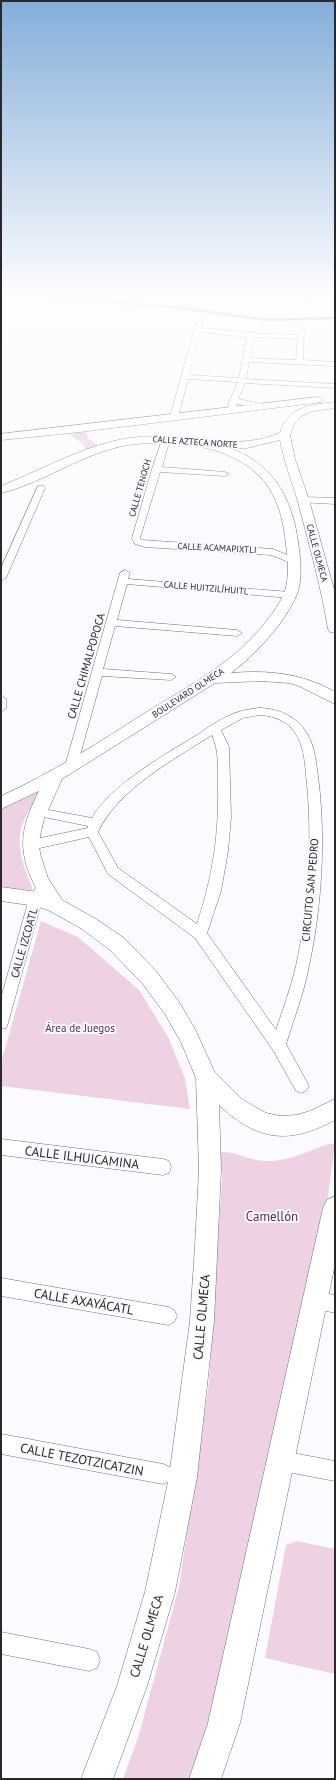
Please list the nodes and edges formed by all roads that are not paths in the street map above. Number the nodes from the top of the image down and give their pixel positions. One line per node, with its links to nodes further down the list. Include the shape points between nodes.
1 (183, 380): 8 (street)
2 (228, 380): 3 (street)
3 (242, 381): 4 (street); 7 (street)
4 (335, 386)
5 (335, 399): 7 (street)
6 (335, 405): 10 (street, CALLE AZTECA NORTE, via 306,410)
7 (233, 406): 8 (street); 10 (street, via 274,417)
8 (174, 417): 9 (street)
9 (98, 428): 11 (street); 15 (street, via 91,433 91,438 97,443)
10 (287, 429): 14 (street, CALLE AZTECA NORTE, via 278,438 245,446); 21 (street, CALLE OLMECA, via 289,459)
11 (55, 432): 12 (street); 16 (street, via 70,437 78,444)
12 (1, 437)
13 (166, 440): 14 (street, CALLE AZTECA NORTE); 15 (street, CALLE AZTECA NORTE, via 138,440); 17 (street, CALLE TENOCH)
14 (207, 445): 24 (street, BOULEVARD OLMECA, via 242,457 257,466 272,484 288,514)
15 (109, 446): 16 (street, CALLE AZTECA NORTE)
16 (78, 458): 20 (street, CALLE AZTECA NORTE)
17 (156, 469): 18 (street); 23 (street, CALLE TENOCH, via 136,538)
18 (225, 474)
19 (41, 488): 25 (street)
20 (1, 490)
21 (303, 500): 22 (street); 28 (street, CALLE OLMECA)
22 (335, 501)
23 (138, 542): 24 (street, CALLE ACAMAPIXTLI, via 273,552)
24 (294, 561): 27 (street, BOULEVARD OLMECA)
25 (2, 574)
26 (124, 577): 27 (street, CALLE HUITZILÍHUITL); 29 (street, CALLE CHIMALPOPOCA)
27 (290, 595): 34 (street, BOULEVARD OLMECA, via 249,651)
28 (332, 599): 30 (street, CALLE OLMECA)
29 (111, 623): 31 (street); 32 (street, CALLE CHIMALPOPOCA)
30 (335, 629)
31 (237, 633)
32 (97, 672): 33 (street); 39 (street, CALLE CHIMALPOPOCA)
33 (171, 677)
34 (212, 679): 36 (street, via 266,675 286,677 308,684); 39 (street, BOULEVARD OLMECA)
35 (1, 699): 37 (street)
36 (335, 699)
37 (1, 708)
38 (215, 728): 43 (street, CIRCUITO SAN PEDRO, via 140,777 114,798 101,813); 47 (street, via 223,747 225,817 222,851 214,891); 49 (street, CIRCUITO SAN PEDRO, via 244,713 268,711 283,715 296,726 307,744 315,793 316,853 303,965)
39 (71, 766): 40 (street, BOULEVARD OLMECA)
40 (56, 776): 41 (street, BOULEVARD OLMECA); 42 (street)
41 (1, 803)
42 (38, 812): 43 (street); 44 (street, via 33,825)
43 (93, 828): 44 (street); 47 (street, via 113,870)
44 (31, 844): 46 (street)
45 (1, 894): 46 (street)
46 (45, 897): 48 (street, CALLE IZCOATL); 50 (street, CALLE OLMECA, via 111,940 149,977 189,1037)
47 (200, 934): 49 (street)
48 (1, 1023)
49 (278, 1045): 51 (street)
50 (207, 1078): 52 (street, via 232,1106 263,1123 299,1125 321,1118); 65 (street, CALLE OLMECA, via 210,1170 207,1246 202,1321 182,1477 160,1592 132,1686)
51 (301, 1086)
52 (335, 1109)
53 (1, 1147): 54 (street, CALLE ILHUICAMINA)
54 (163, 1167)
55 (335, 1208): 57 (street)
56 (1, 1287): 58 (street, CALLE AXAYÁCATL)
57 (325, 1302): 60 (street)
58 (168, 1316)
59 (1, 1444): 62 (street, CALLE TEZOTZICATZIN)
60 (282, 1461): 61 (street); 66 (street, via 224,1723)
61 (335, 1471)
62 (163, 1474)
63 (1, 1643): 64 (street)
64 (89, 1660)
65 (97, 1779)
66 (205, 1779)

